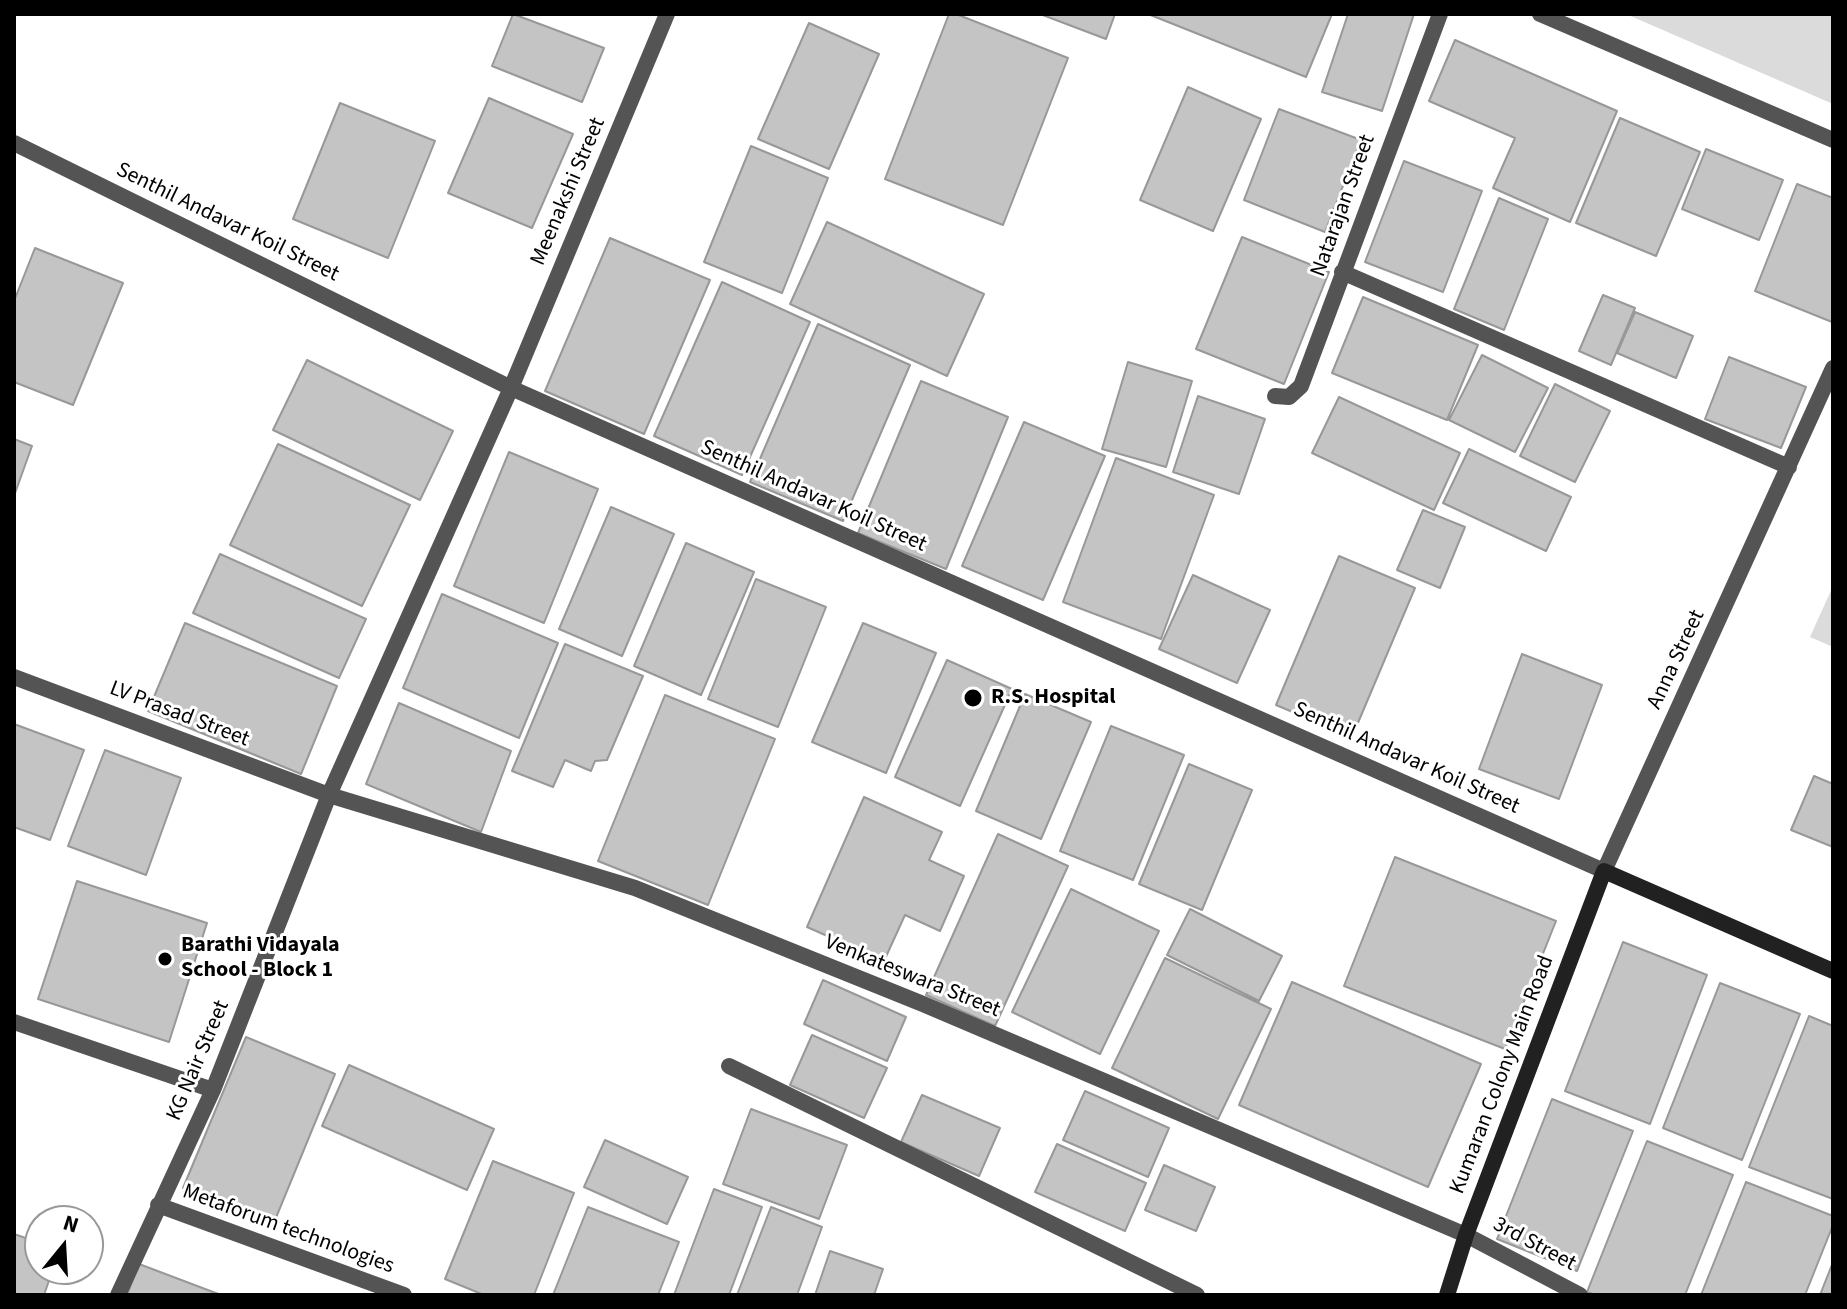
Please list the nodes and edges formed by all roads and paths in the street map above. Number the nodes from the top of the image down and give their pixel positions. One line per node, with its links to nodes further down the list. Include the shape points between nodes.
1 (667, 14): 8 (street, Meenakshi Street)
2 (1440, 14): 6 (street, Natarajan Street)
3 (1540, 14): 4 (street)
4 (1833, 140)
5 (14, 143): 8 (street, Senthil Andavar Koil Street)
6 (1342, 272): 9 (street, Natarajan Street, via 1301,386 1289,397); 10 (street)
7 (1833, 368): 10 (street, Anna Street)
8 (511, 388): 12 (street, Meenakshi Street); 13 (street, Senthil Andavar Koil Street)
9 (1275, 396)
10 (1789, 467): 13 (street, Anna Street)
11 (14, 677): 12 (street, LV Prasad Street)
12 (329, 795): 17 (street, KG Nair Street); 19 (street, Venkateswara Street, via 635,888)
13 (1604, 871): 14 (street); 19 (street, Kumaran Colony Main Road)
14 (1833, 971)
15 (14, 1022): 17 (street)
16 (729, 1066): 22 (street)
17 (213, 1090): 18 (street, KG Nair Street)
18 (158, 1205): 20 (street, KG Nair Street); 21 (street, Metaforum technologies)
19 (1466, 1235): 23 (street, Kumaran Colony Main Road); 24 (street, 3rd Street)
20 (118, 1295)
21 (404, 1295)
22 (1197, 1295)
23 (1447, 1295)
24 (1580, 1295)

